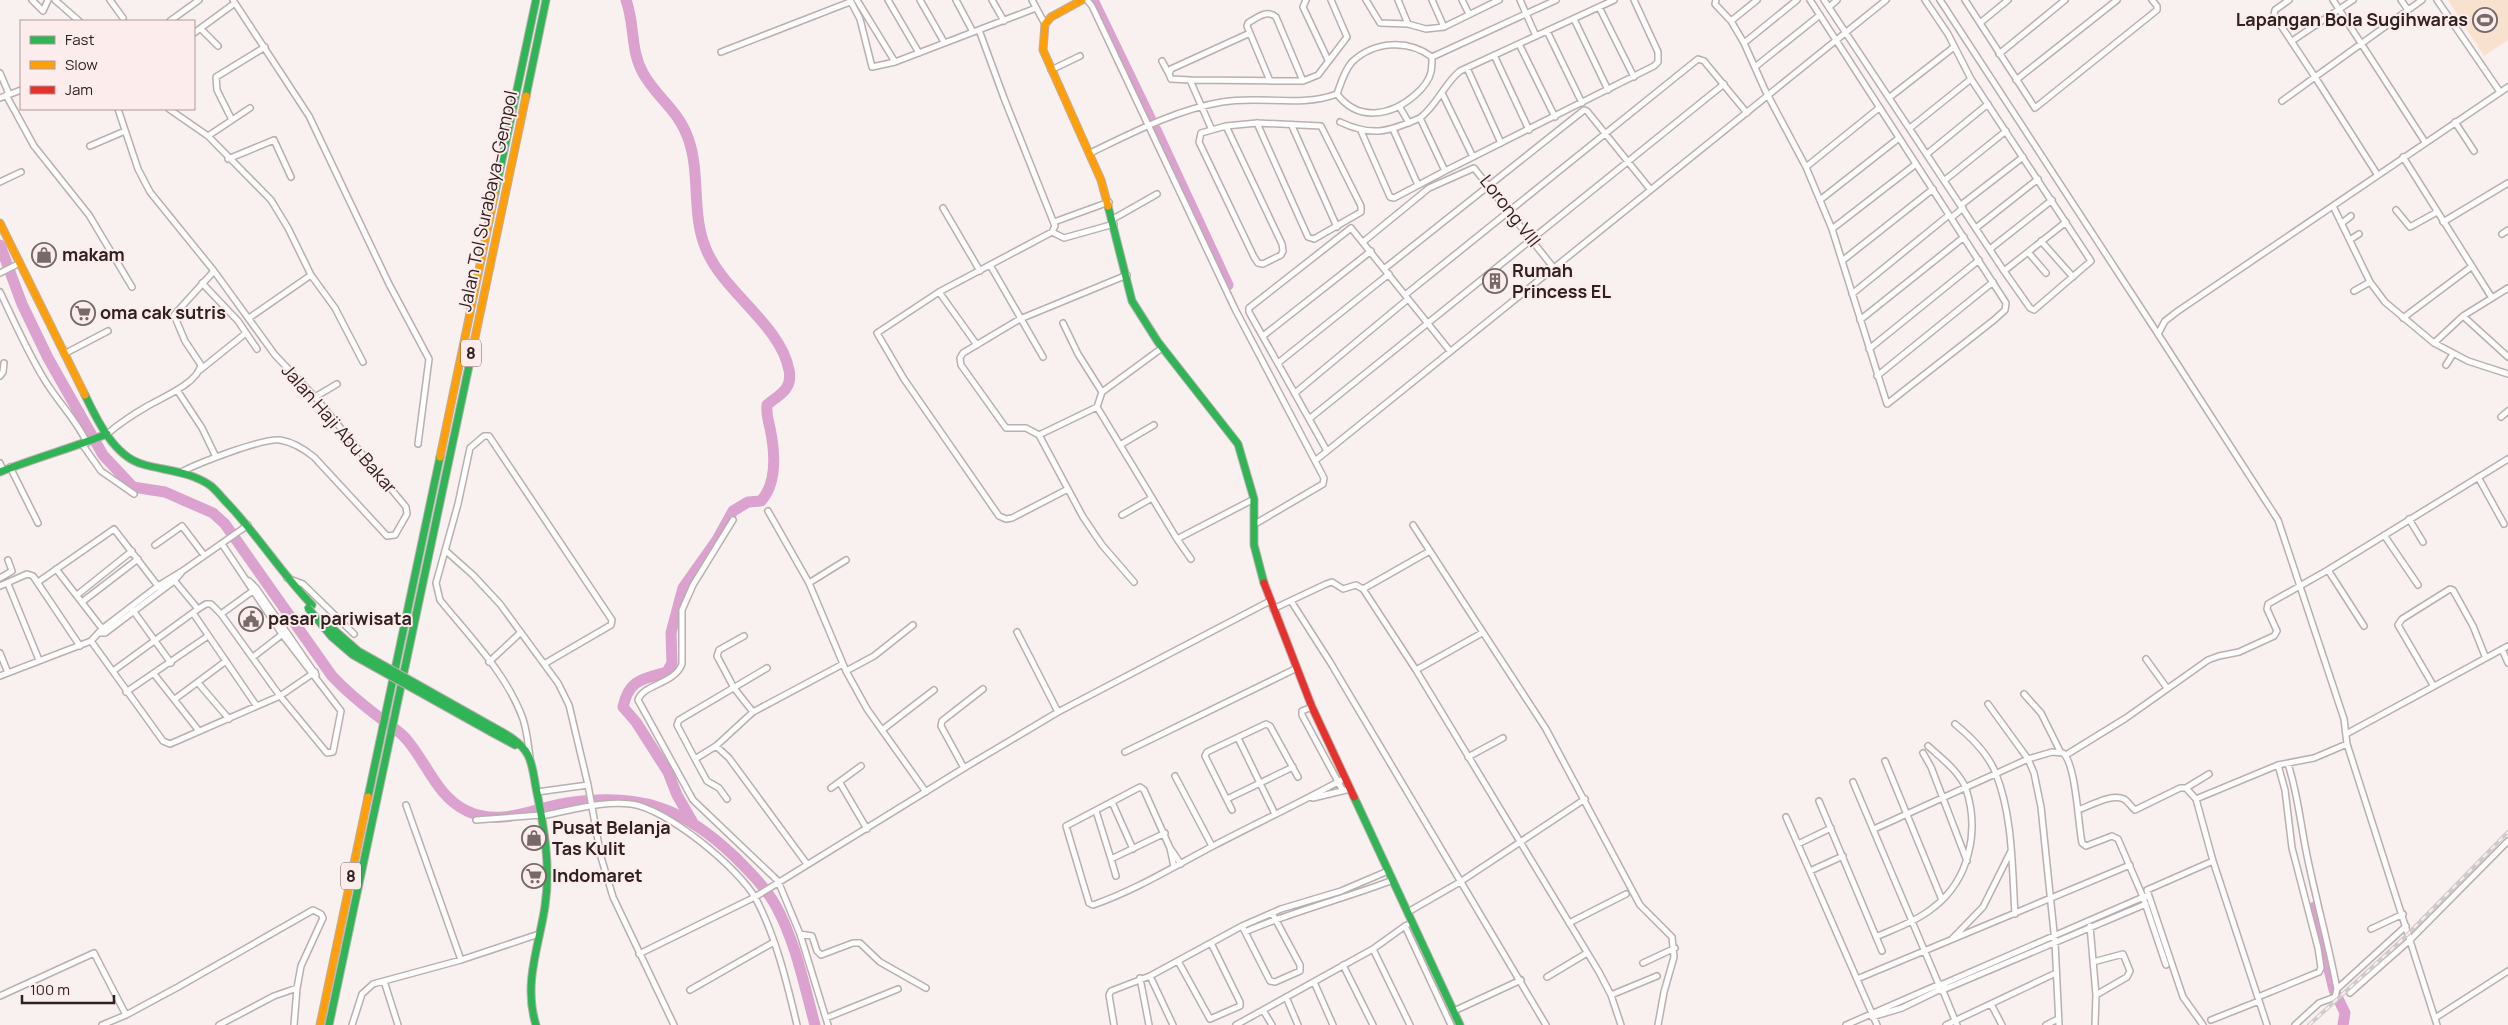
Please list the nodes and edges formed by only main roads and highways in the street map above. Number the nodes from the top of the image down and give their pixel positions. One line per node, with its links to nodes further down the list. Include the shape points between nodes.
1 (536, 0): 7 (main road, Jalan Tol Surabaya–Gempol / 8)
2 (546, 0): 8 (main road, Jalan Tol Surabaya–Gempol / 8)
3 (1082, 0): 10 (main road, via 1051,17 1045,24 1044,50 1109,202 1132,301 1162,348 1244,455 1254,499 1257,562 1273,609 1312,707 1345,778 1346,790 1393,880)
4 (0, 224): 5 (main road, via 17,265)
5 (104, 436): 6 (main road); 9 (main road, bridge, via 134,461 181,472 211,486 338,636 520,746 531,762 548,875 529,995)
6 (5, 470)
7 (320, 1025)
8 (329, 1025)
9 (536, 1025)
10 (1460, 1025)

